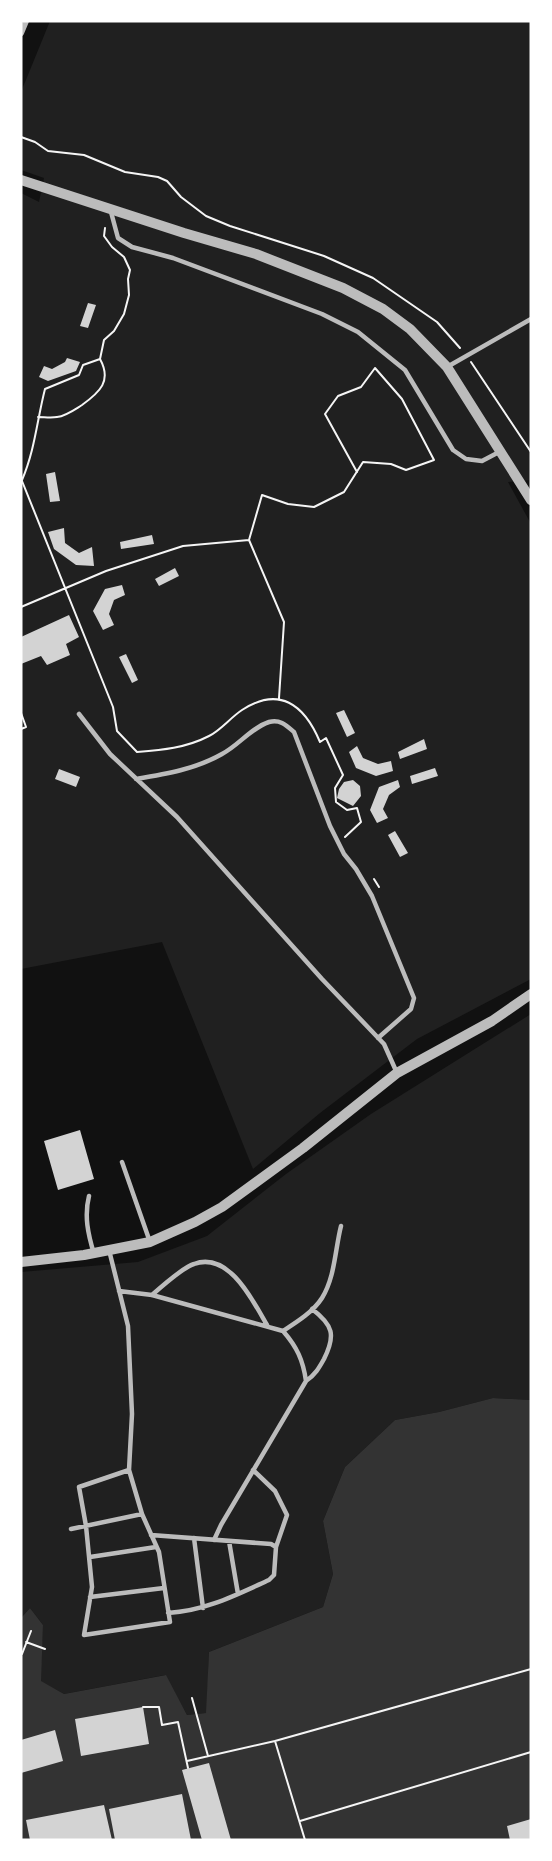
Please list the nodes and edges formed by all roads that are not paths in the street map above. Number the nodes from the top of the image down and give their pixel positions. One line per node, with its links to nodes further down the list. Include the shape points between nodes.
1 (26, 21): 2 (street)
2 (21, 33)
3 (21, 180): 4 (street)
4 (110, 209): 6 (street, via 256,254 343,288 410,329); 7 (lane, via 118,238 132,247 173,258 358,332 405,370 453,450 466,459 482,461)
5 (531, 319): 6 (lane)
6 (447, 367): 7 (street)
7 (501, 452): 8 (street)
8 (531, 500)
9 (79, 714): 10 (lane, via 110,754)
10 (136, 779): 12 (lane, via 177,817); 12 (lane, via 200,765 224,754 271,721 283,722 294,732 330,826 372,896 414,998 411,1009)
11 (531, 994): 13 (street, via 492,1021)
12 (378, 1038): 13 (lane, via 390,1053)
13 (397, 1073): 17 (street, via 222,1207)
14 (122, 1162): 17 (lane)
15 (89, 1196): 19 (lane, via 88,1234)
16 (341, 1226): 23 (lane, via 333,1273 322,1299)
17 (150, 1242): 18 (street)
18 (109, 1250): 19 (street); 21 (lane)
19 (94, 1254): 20 (street)
20 (21, 1262)
21 (119, 1291): 22 (lane); 27 (lane, via 128,1326 132,1414)
22 (152, 1295): 24 (lane); 24 (lane, via 194,1264 214,1263 243,1284)
23 (312, 1309): 25 (lane); 26 (lane, via 324,1318 332,1341 314,1376)
24 (268, 1326): 25 (lane)
25 (283, 1331): 26 (lane, via 295,1344)
26 (306, 1381): 28 (lane)
27 (129, 1470): 29 (lane); 30 (lane, via 79,1487)
28 (253, 1470): 34 (lane); 37 (lane, via 275,1491 287,1515)
29 (142, 1514): 30 (lane); 32 (lane)
30 (86, 1526): 31 (lane); 38 (lane)
31 (71, 1529)
32 (151, 1535): 33 (lane); 36 (lane)
33 (194, 1538): 34 (lane); 42 (lane)
34 (214, 1540): 35 (lane)
35 (229, 1541): 37 (lane); 40 (lane)
36 (156, 1547): 38 (lane); 39 (lane)
37 (276, 1547): 40 (lane, via 274,1575)
38 (90, 1557): 41 (lane)
39 (164, 1588): 41 (lane); 43 (lane)
40 (238, 1594): 42 (lane)
41 (90, 1597): 43 (lane, via 84,1635 170,1622)
42 (203, 1608): 43 (lane)
43 (168, 1613)

